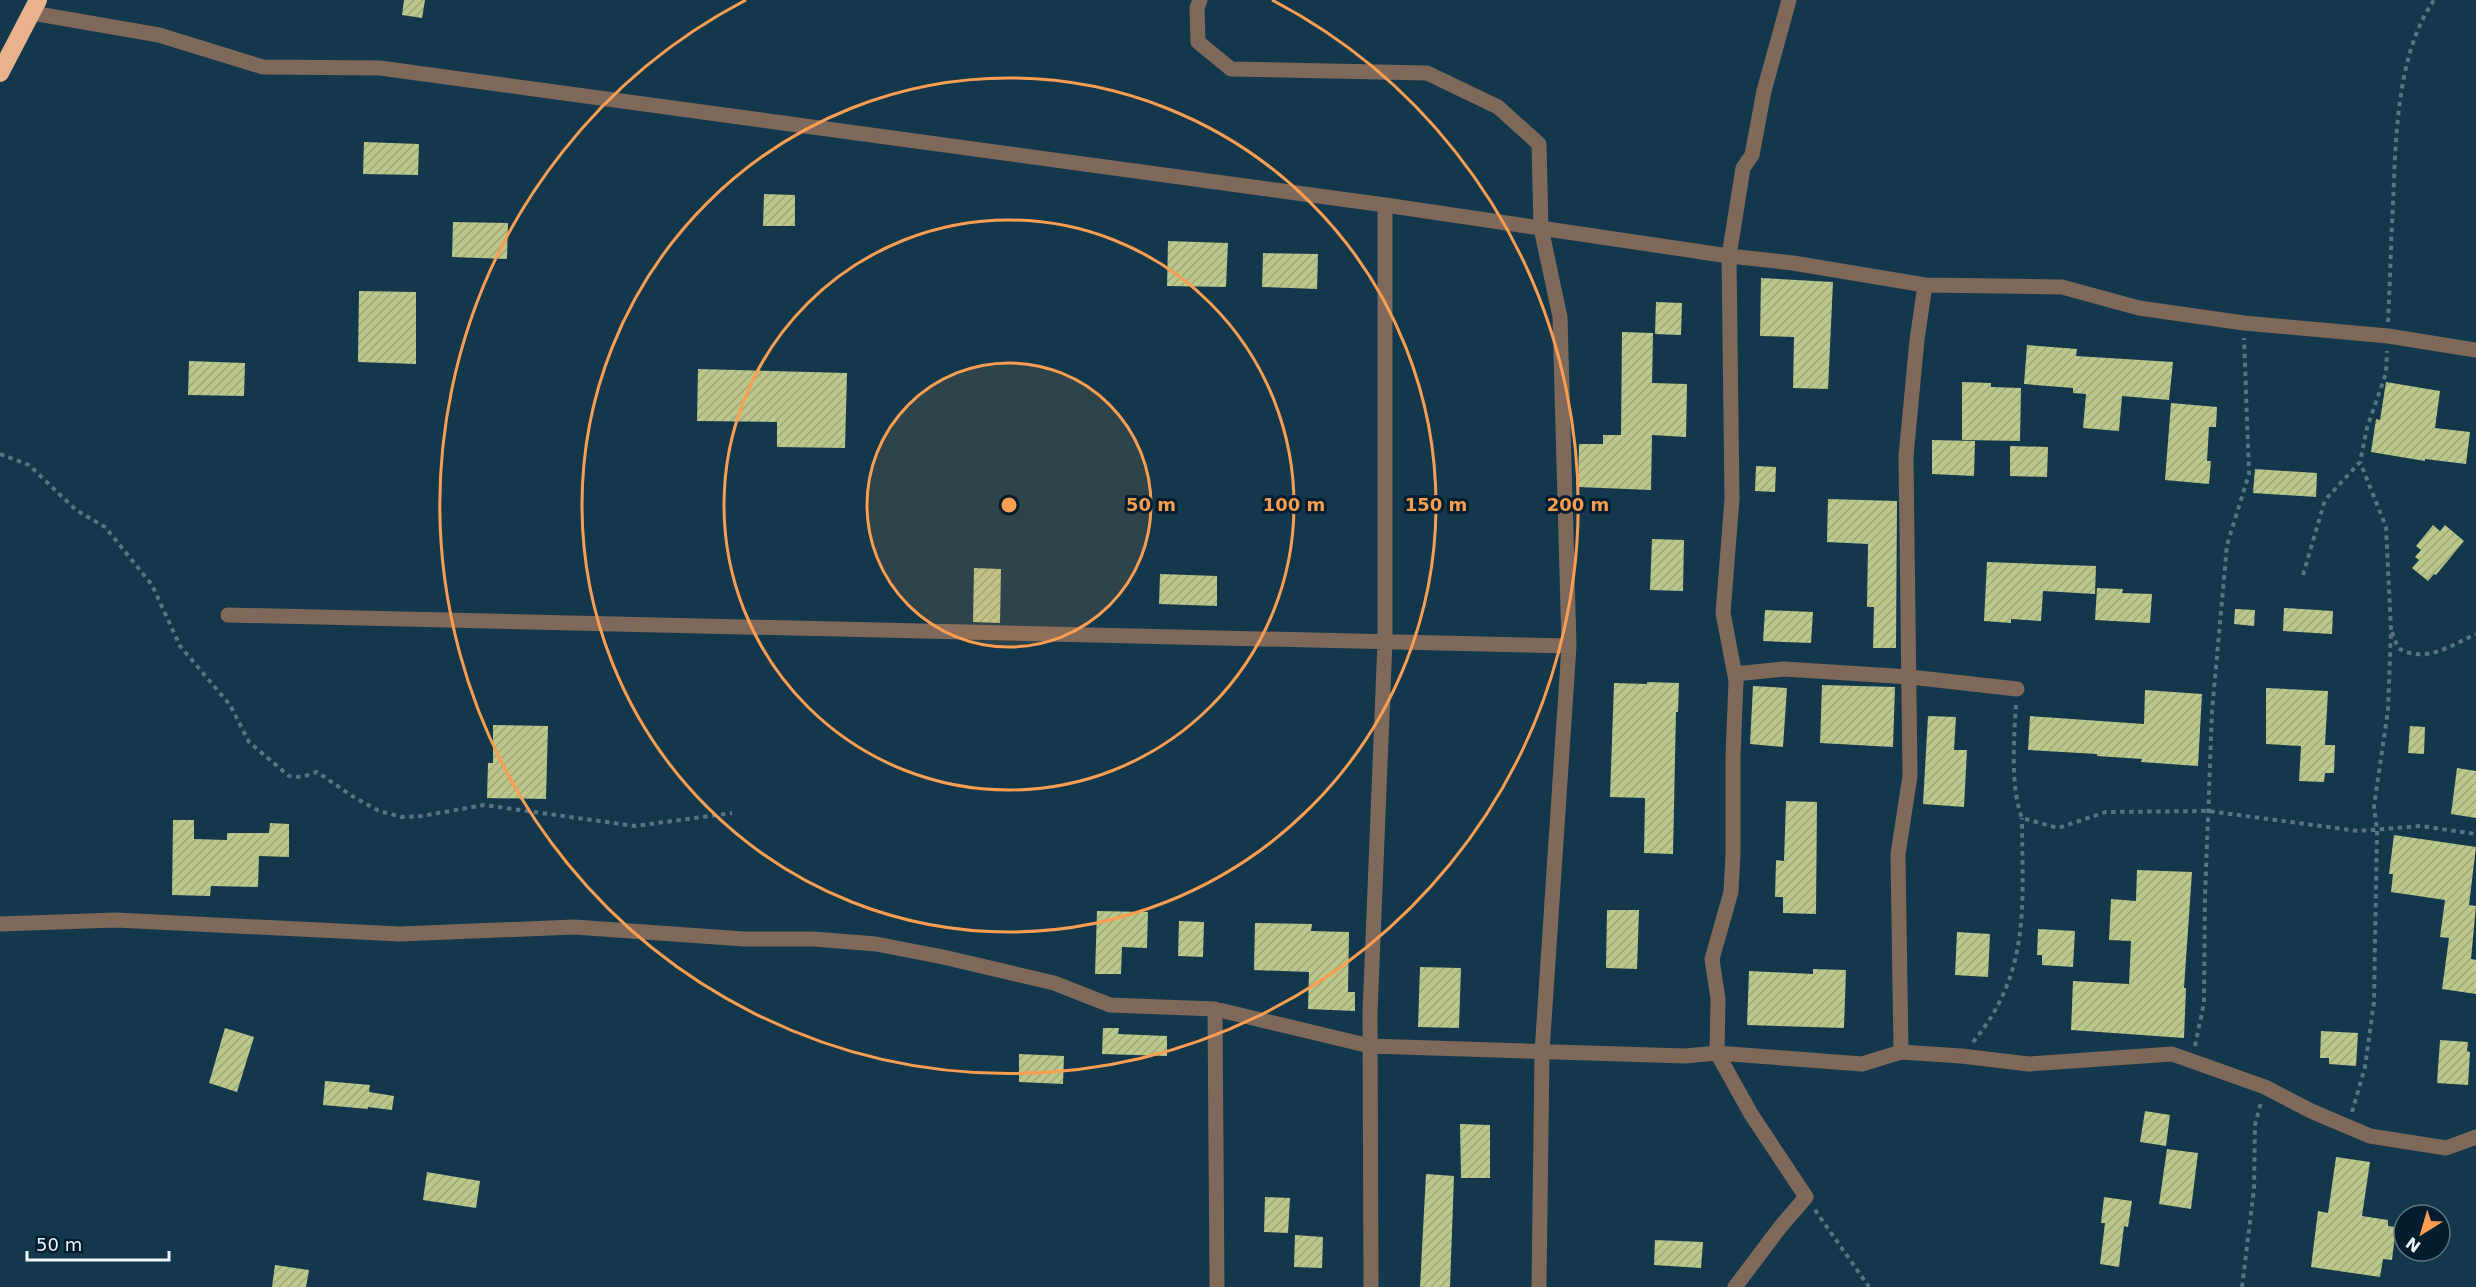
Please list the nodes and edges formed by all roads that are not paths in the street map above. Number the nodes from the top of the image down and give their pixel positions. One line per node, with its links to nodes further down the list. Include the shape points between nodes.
1 (1200, 0): 6 (street, via 1198,42 1231,69 1427,73 1498,107 1539,144)
2 (1789, 0): 7 (street, via 1764,91 1752,155 1743,168)
3 (35, 6): 4 (highway); 5 (street, via 159,35 263,68 380,68)
4 (0, 73)
5 (1385, 205): 6 (street); 11 (street)
6 (1541, 228): 7 (street); 12 (street, via 1560,317)
7 (1729, 256): 8 (street); 13 (street, via 1732,500 1723,614)
8 (1925, 285): 9 (street, via 2062,287 2139,308 2244,323 2388,336); 14 (street, via 1906,456)
9 (2476, 350)
10 (228, 615): 11 (street)
11 (1385, 641): 12 (street); 18 (street)
12 (1569, 646): 19 (street)
13 (1735, 674): 14 (street, via 1784,669); 21 (street, via 1731,892 1712,959 1718,999)
14 (1910, 677): 15 (street); 20 (street, via 1910,776 1898,855)
15 (2017, 689)
16 (0, 924): 17 (street, via 116,920 400,934 573,927 744,939 814,939 876,944 943,957 1054,983 1110,1005)
17 (1215, 1009): 18 (street); 23 (street)
18 (1370, 1046): 19 (street); 24 (street)
19 (1542, 1052): 21 (street, via 1685,1056); 25 (street)
20 (1901, 1052): 21 (street, via 1862,1064); 22 (street, via 2029,1064 2172,1054 2265,1087 2370,1136 2446,1148)
21 (1717, 1053): 26 (street, via 1751,1114 1806,1197)
22 (2476, 1137)
23 (1218, 1287)
24 (1371, 1287)
25 (1539, 1287)
26 (1736, 1287)

